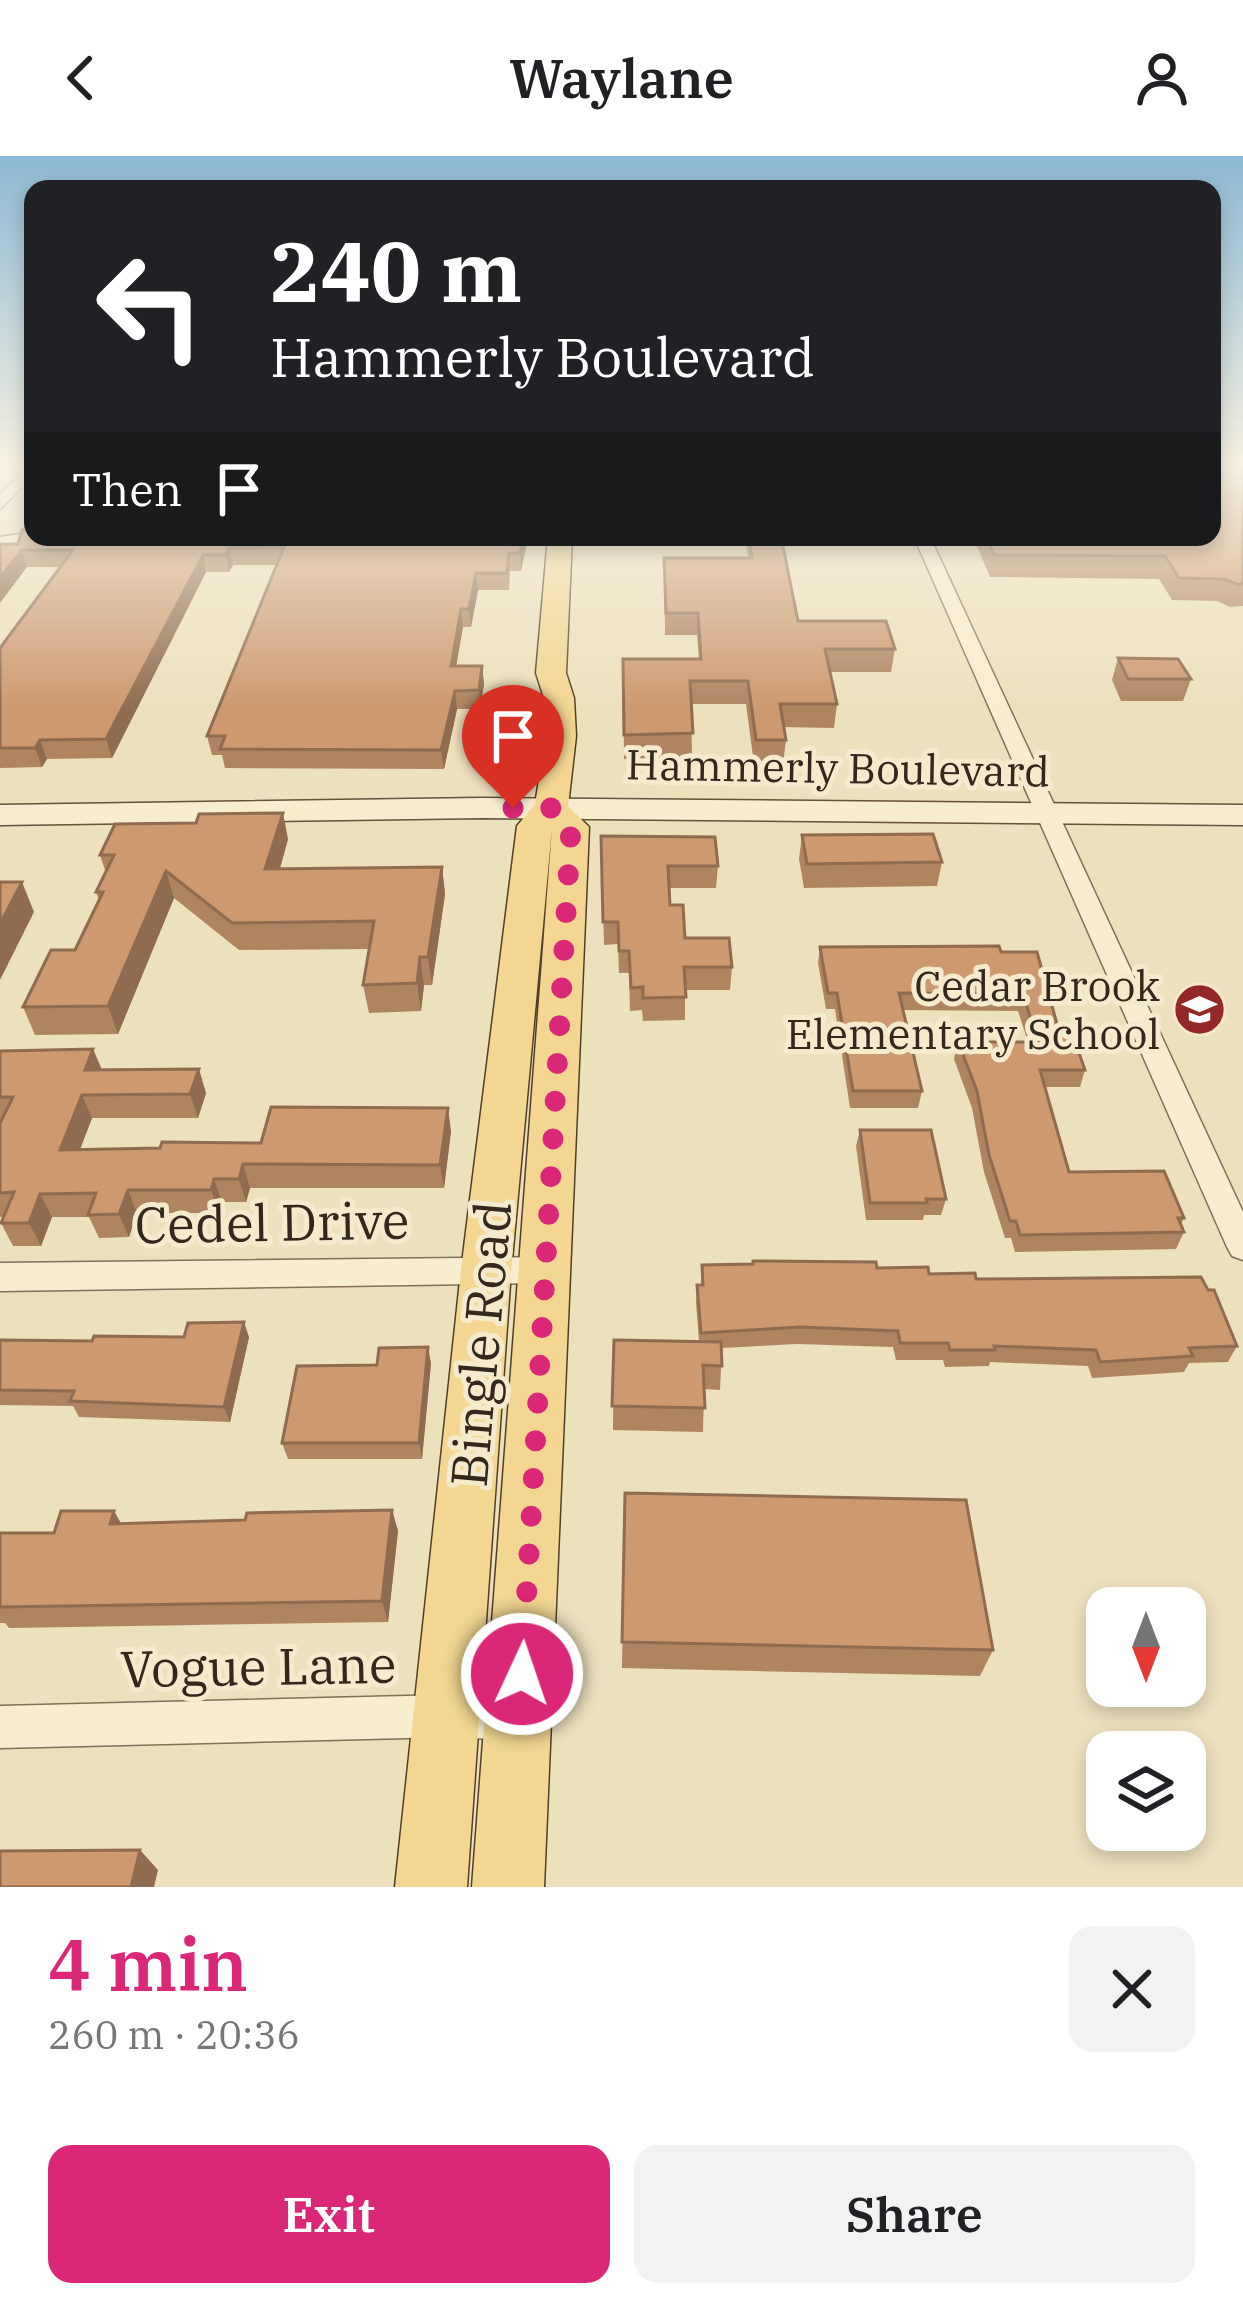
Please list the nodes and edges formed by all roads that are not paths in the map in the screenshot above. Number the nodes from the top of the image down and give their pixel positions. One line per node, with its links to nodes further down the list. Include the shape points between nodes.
1 (561, 549): 4 (main road, Bingle Road)
2 (580, 549): 4 (main road, Bingle Road)
3 (927, 549): 8 (street)
4 (566, 636): 7 (main road, Bingle Road, via 577,674 559,683)
5 (0, 796): 9 (main road, Hammerly Boulevard)
6 (1243, 796): 8 (main road, Hammerly Boulevard)
7 (552, 799): 8 (main road, Hammerly Boulevard); 9 (main road, Hammerly Boulevard); 12 (main road, Bingle Road, via 535,826)
8 (1040, 803): 11 (main road, Hammerly Boulevard); 13 (street)
9 (113, 804): 10 (main road, Hammerly Boulevard)
10 (0, 815)
11 (1243, 815)
12 (538, 1015): 14 (main road, Bingle Road); 15 (main road, Bingle Road)
13 (1243, 1246)
14 (546, 1270): 15 (street, Cedel Drive); 18 (main road, Bingle Road)
15 (486, 1271): 16 (street, Cedel Drive); 17 (main road, Bingle Road)
16 (0, 1277)
17 (448, 1716): 18 (street, Vogue Lane); 19 (street, Vogue Lane); 20 (main road, Bingle Road)
18 (519, 1719): 21 (main road, Bingle Road)
19 (0, 1727)
20 (431, 1887)
21 (508, 1887)

